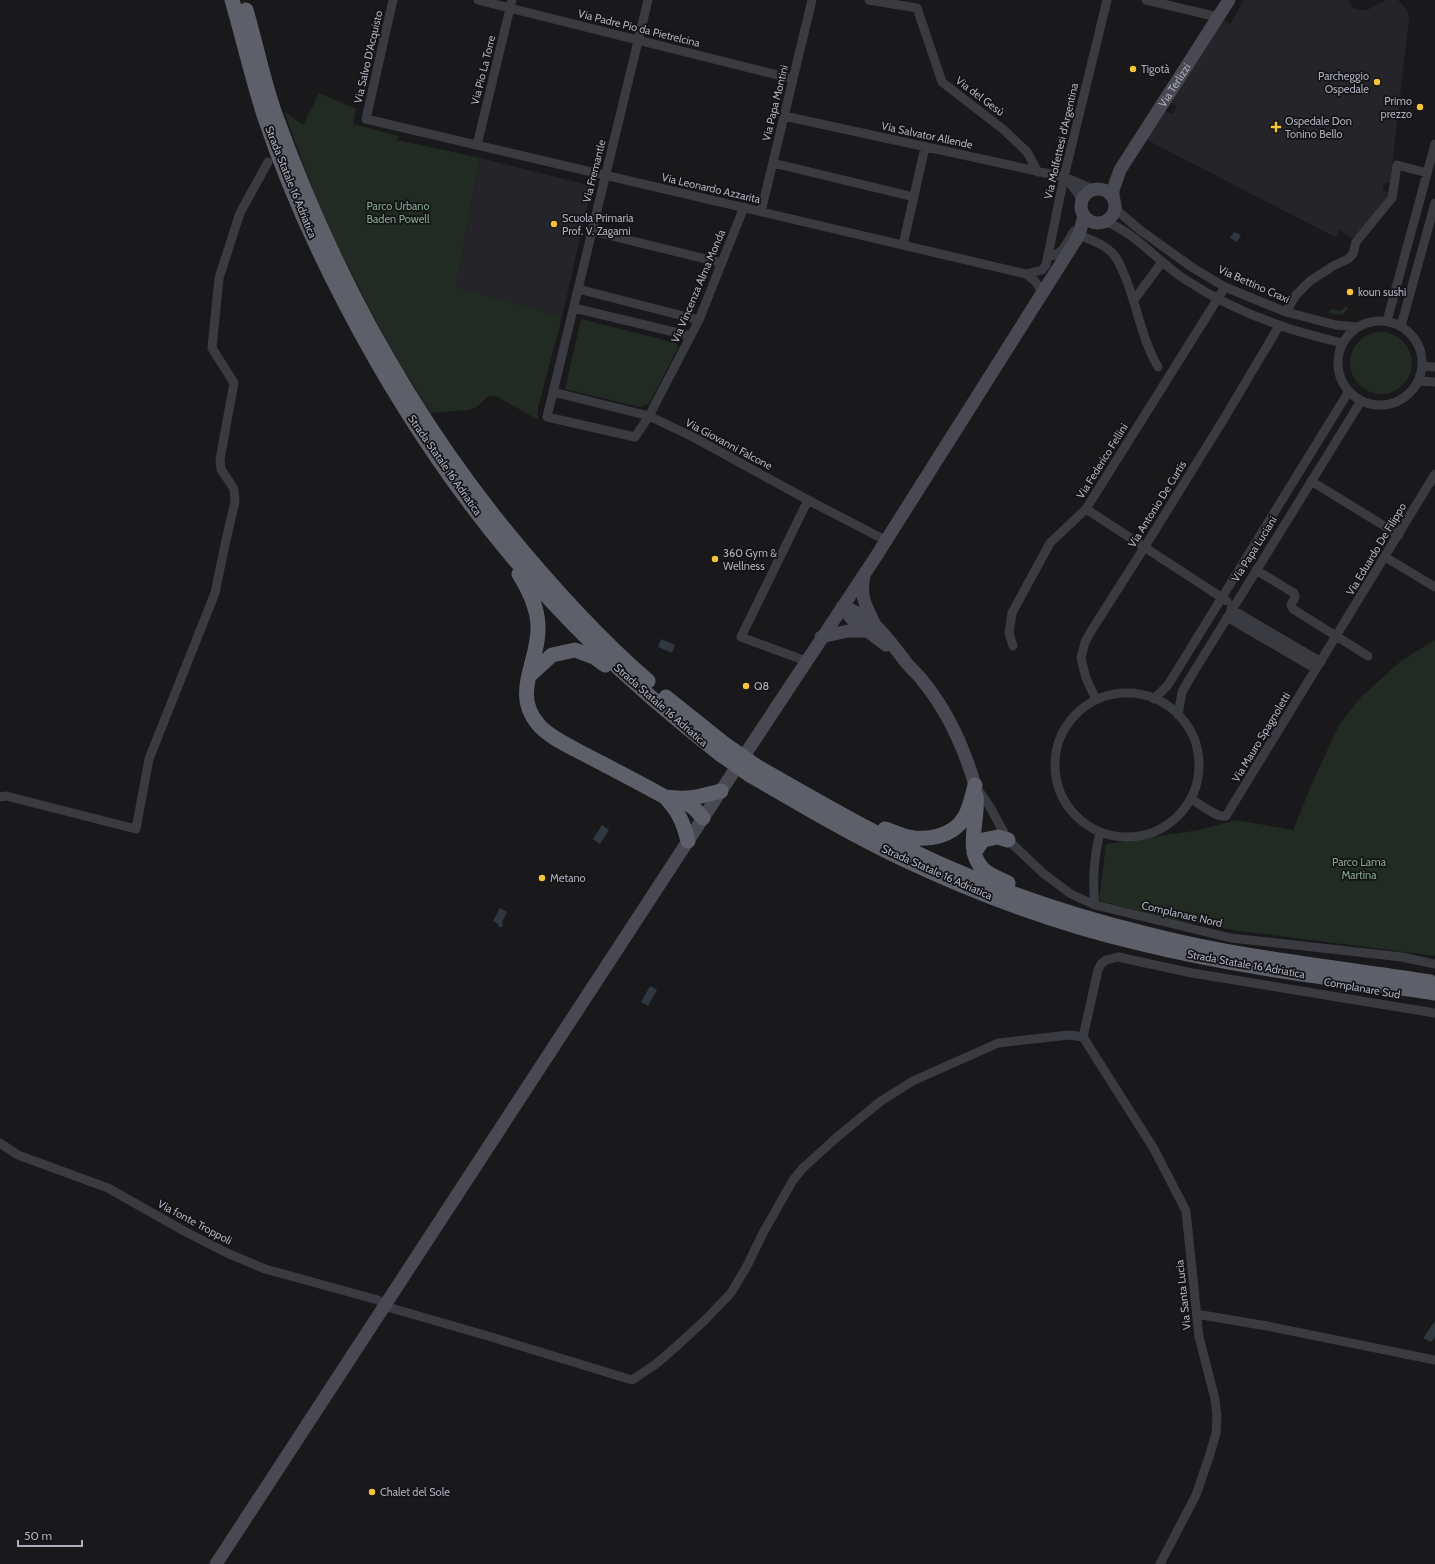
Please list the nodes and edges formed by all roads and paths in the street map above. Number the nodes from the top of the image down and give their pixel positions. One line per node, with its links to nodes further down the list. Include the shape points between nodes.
1 (232, 0): 76 (highway, Strada Statale 16 Adriatica, via 264,115 321,254 388,381 436,455)
2 (243, 0): 99 (highway, Strada Statale 16 Adriatica, via 274,111 315,216 367,322 428,424 480,498 571,607)
3 (393, 0): 16 (street, Via Salvo D'Acquisto)
4 (478, 0): 11 (street, Via Padre Pio da Pietrelcina)
5 (648, 0): 13 (street, Via Fremantle)
6 (812, 0): 14 (street, Via Papa Montini)
7 (869, 0): 24 (street, Via del Gesù, via 917,8 942,82 1004,130 1027,152)
8 (1106, 0): 27 (street, Via Molfettesi d'Argentina)
9 (1146, 0): 12 (street)
10 (1229, 0): 12 (main road, Via Terlizzi)
11 (511, 4): 13 (street, Via Padre Pio da Pietrelcina); 18 (street, Via Pio La Torre)
12 (1218, 17): 23 (main road, Via Terlizzi)
13 (638, 40): 14 (street, Via Padre Pio da Pietrelcina); 26 (street, Via Fremantle)
14 (793, 79): 15 (street, Via Papa Montini)
15 (784, 116): 19 (street, Via Salvator Allende); 21 (street, Via Papa Montini)
16 (366, 119): 18 (street, Via Leonardo Azzarita)
17 (1435, 144): 22 (street)
18 (477, 145): 26 (street, Via Leonardo Azzarita)
19 (925, 147): 24 (street, Via Salvator Allende); 29 (street)
20 (268, 162): 103 (street, via 240,213 219,278 212,348 234,383 220,459 222,469 234,489 235,502 216,593 149,759 136,829 6,796)
21 (773, 163): 29 (street); 34 (street, Via Papa Montini)
22 (1432, 164): 25 (street)
23 (1120, 170): 28 (main road, Via Terlizzi); 30 (main road, Via Terlizzi, via 1113,190)
24 (1038, 172): 27 (street, Via Salvator Allende)
25 (1427, 173): 51 (street, via 1397,166 1392,198 1356,242 1353,254 1310,281 1296,295); 53 (street)
26 (606, 175): 33 (street, Via Leonardo Azzarita); 38 (street, Via Fremantle)
27 (1064, 177): 28 (street, Via Salvator Allende); 31 (street); 41 (street, Via Molfettesi d'Argentina)
28 (1095, 189): 30 (main road, via 1105,190); 31 (main road, via 1087,193)
29 (914, 197): 40 (street)
30 (1114, 201): 37 (main road, via 1113,215); 45 (street, Via Bettino Craxi, via 1120,213 1140,230 1193,268)
31 (1082, 202): 36 (main road)
32 (1435, 203): 35 (street)
33 (744, 208): 34 (street, Via Leonardo Azzarita); 43 (street, Via Vincenza Alma Monda)
34 (761, 212): 40 (street, Via Leonardo Azzarita)
35 (1434, 214): 55 (street)
36 (1083, 218): 37 (main road); 39 (main road); 41 (street, via 1060,253)
37 (1101, 223): 39 (main road); 42 (street, via 1113,224)
38 (592, 231): 43 (street); 46 (street, Via Fremantle)
39 (1079, 235): 47 (main road); 49 (street, via 1101,244 1117,259)
40 (903, 245): 44 (street, Via Leonardo Azzarita)
41 (1048, 256): 44 (street, Via Molfettesi d'Argentina, via 1042,270)
42 (1162, 262): 48 (street, via 1185,280); 49 (street)
43 (722, 263): 52 (street, Via Vincenza Alma Monda)
44 (1026, 274): 47 (street, via 1035,280)
45 (1225, 287): 48 (street, Via Federico Fellini); 51 (street, Via Bettino Craxi)
46 (578, 290): 50 (street, Via Fremantle); 52 (street)
47 (1041, 294): 78 (main road)
48 (1217, 299): 54 (street); 75 (street, Via Federico Fellini)
49 (1134, 300): 59 (street, via 1145,339)
50 (574, 308): 57 (street); 65 (street, Via Fremantle)
51 (1286, 312): 56 (street, Via Bettino Craxi, via 1336,325)
52 (699, 320): 57 (street, Via Vincenza Alma Monda)
53 (1387, 321): 55 (street); 56 (street)
54 (1279, 326): 58 (street); 79 (street, Via Antonio De Curtis)
55 (1401, 326): 60 (street, via 1411,333 1418,343)
56 (1357, 327): 58 (street)
57 (691, 336): 67 (street, Via Vincenza Alma Monda)
58 (1342, 345): 64 (street, via 1338,369)
59 (1158, 366)
60 (1423, 366): 61 (street); 62 (street)
61 (1435, 367)
62 (1418, 381): 63 (street); 66 (street, via 1411,392 1400,400 1388,404)
63 (1435, 382)
64 (1349, 391): 66 (street); 72 (street, Via Papa Luciani)
65 (553, 392): 67 (street, Via Giovanni Falcone); 68 (street, Via Fremantle)
66 (1361, 401): 70 (street, Via Papa Luciani)
67 (649, 416): 68 (street, Via Vincenza Alma Monda, via 634,438); 74 (street, Via Giovanni Falcone)
68 (547, 417)
69 (1435, 474): 71 (street, Via Eduardo De Filippo)
70 (1311, 481): 73 (street, Via Papa Luciani); 77 (street)
71 (1432, 485): 77 (street, Via Eduardo De Filippo)
72 (1288, 490): 73 (street); 84 (street, Via Papa Luciani)
73 (1300, 498): 81 (street, Via Papa Luciani)
74 (808, 500): 78 (street, Via Giovanni Falcone); 92 (street, via 741,637)
75 (1086, 509): 79 (street); 90 (street, Via Federico Fellini, via 1050,543 1012,613 1009,633)
76 (486, 523): 94 (highway, via 528,589 535,607 538,626); 97 (highway, Strada Statale 16 Adriatica, via 585,636)
77 (1399, 535): 80 (street, Via Eduardo De Filippo)
78 (885, 540): 82 (main road)
79 (1144, 548): 84 (street); 96 (street, Via Antonio De Curtis, via 1085,642 1081,658 1086,678)
80 (1385, 558): 83 (street); 88 (street, Via Eduardo De Filippo)
81 (1256, 570): 86 (street, Via Papa Luciani); 88 (street, via 1294,593 1291,605 1293,609)
82 (864, 573): 85 (main road); 87 (main road, via 862,588)
83 (1435, 587)
84 (1222, 598): 86 (street); 95 (street, Via Papa Luciani, via 1168,685)
85 (842, 607): 87 (main road, via 851,618); 89 (main road)
86 (1230, 610): 93 (street); 98 (street, Via Papa Luciani, via 1182,692)
87 (870, 627): 89 (main road); 101 (main road, via 922,680 944,711 968,763)
88 (1337, 636): 91 (street); 93 (street, Via Mauro Spagnoletti)
89 (822, 638): 92 (main road)
90 (1013, 646)
91 (1368, 656)
92 (806, 661): 102 (main road)
93 (1319, 666): 104 (street, Via Mauro Spagnoletti, via 1226,816 1213,814 1205,806)
94 (529, 676): 97 (highway, via 552,655 574,650 594,657); 105 (highway, via 526,692 528,710 538,725 562,742)
95 (1154, 698): 96 (street, via 1125,693); 98 (street)
96 (1096, 700): 108 (street, via 1083,708 1063,731 1055,768 1059,790 1066,803 1086,825)
97 (662, 707): 99 (highway, Strada Statale 16 Adriatica)
98 (1178, 714): 104 (street, via 1193,736 1199,761 1199,774)
99 (723, 750): 100 (highway, Strada Statale 16 Adriatica, bridge)
100 (753, 770): 106 (highway, Strada Statale 16 Adriatica); 116 (highway, Strada Statale 16 Adriatica, via 818,815 910,862 982,893 1081,927 1146,945 1227,962)
101 (975, 786): 106 (highway, via 971,803 963,819 948,832 929,838 908,837); 109 (street, Complanare Nord); 111 (highway, via 977,805)
102 (721, 791): 105 (highway); 107 (main road)
103 (0, 797)
104 (1191, 799): 108 (street, via 1175,819 1153,833 1126,837)
105 (680, 805): 107 (highway, via 691,816); 110 (highway)
106 (828, 808): 112 (highway, Strada Statale 16 Adriatica, via 949,868)
107 (703, 818): 110 (main road)
108 (1100, 832): 113 (street, via 1094,862)
109 (1008, 840): 111 (highway, via 998,836 984,840); 113 (street, Complanare Nord, via 1044,874 1071,894)
110 (688, 841): 120 (main road)
111 (974, 853): 112 (highway, via 984,870)
112 (1046, 905): 115 (highway, Strada Statale 16 Adriatica, via 1134,931 1195,945)
113 (1095, 905): 114 (street, Complanare Nord, via 1231,938 1402,957)
114 (1435, 964)
115 (1435, 982)
116 (1435, 993)
117 (1435, 1013): 118 (street, Complanare Sud, via 1199,974 1118,957 1106,960 1098,970)
118 (1083, 1036): 120 (street, Via fonte Troppoli, via 1069,1035 998,1043 913,1081 881,1101 836,1138 793,1180 731,1293 678,1345 632,1380); 121 (street, Via Santa Lucia, via 1154,1150 1186,1210)
119 (0, 1143): 120 (street, Via fonte Troppoli, via 18,1155 108,1188 184,1231 265,1269 378,1300)
120 (384, 1306): 123 (main road)
121 (1196, 1314): 122 (street); 124 (street, Via Santa Lucia, via 1199,1338 1215,1398 1218,1416 1216,1433 1196,1495)
122 (1435, 1360)
123 (216, 1564)
124 (1160, 1564)

